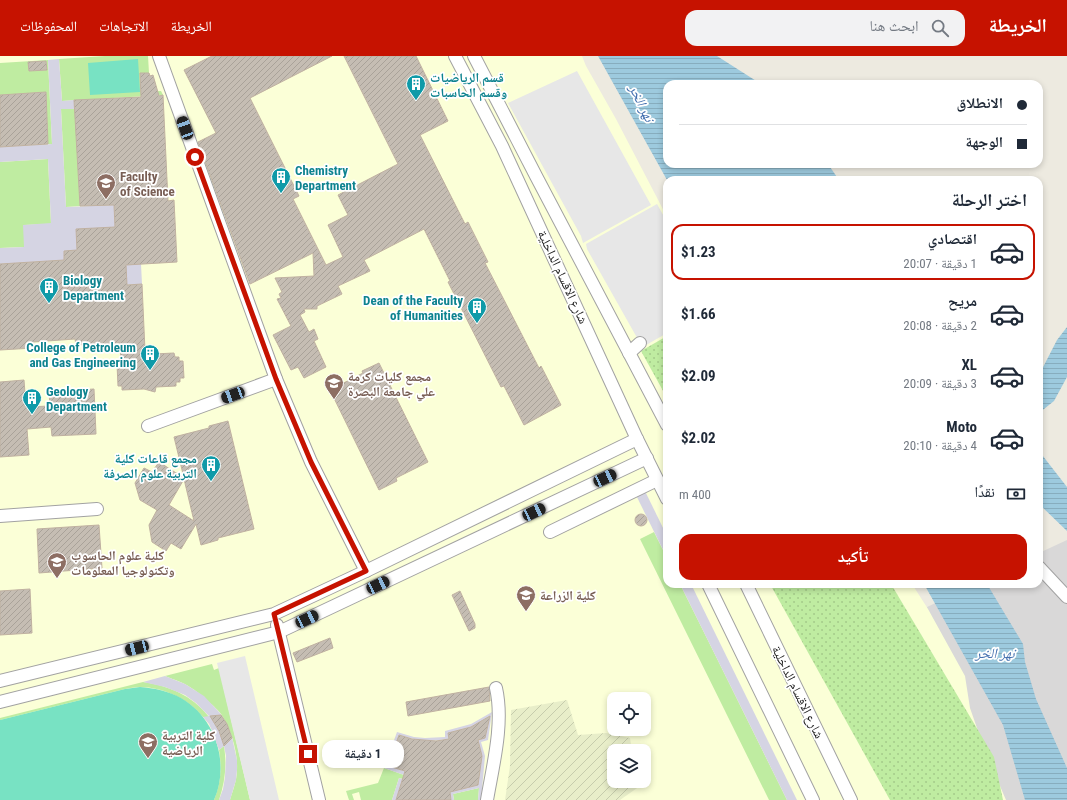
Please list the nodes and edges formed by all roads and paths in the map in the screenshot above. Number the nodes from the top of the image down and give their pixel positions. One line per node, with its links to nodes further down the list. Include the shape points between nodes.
1 (159, 56): 6 (street)
2 (455, 56): 9 (street, شارع الاقسام الداخلية, via 502,146)
3 (474, 56): 5 (street, شارع الاقسام الداخلية, via 579,246)
4 (640, 343): 5 (street)
5 (629, 352): 7 (street, شارع الاقسام الداخلية)
6 (276, 379): 8 (street); 16 (street, via 311,462)
7 (663, 417)
8 (148, 426)
9 (637, 439): 10 (street, شارع الاقسام الداخلية); 16 (street)
10 (647, 458): 11 (street, شارع الاقسام الداخلية); 22 (street)
11 (657, 480): 12 (street, شارع الاقسام الداخلية); 15 (street)
12 (663, 491)
13 (96, 509): 14 (street)
14 (0, 516)
15 (550, 532)
16 (366, 571): 21 (street)
17 (1043, 571): 20 (street)
18 (710, 588): 28 (street)
19 (748, 588): 29 (street, شارع الاقسام الداخلية)
20 (1067, 597)
21 (274, 614): 22 (street); 23 (street)
22 (278, 632): 25 (street); 26 (street)
23 (0, 681)
24 (496, 688): 27 (street, via 499,719)
25 (0, 702)
26 (319, 800)
27 (486, 800)
28 (813, 800)
29 (851, 800)

